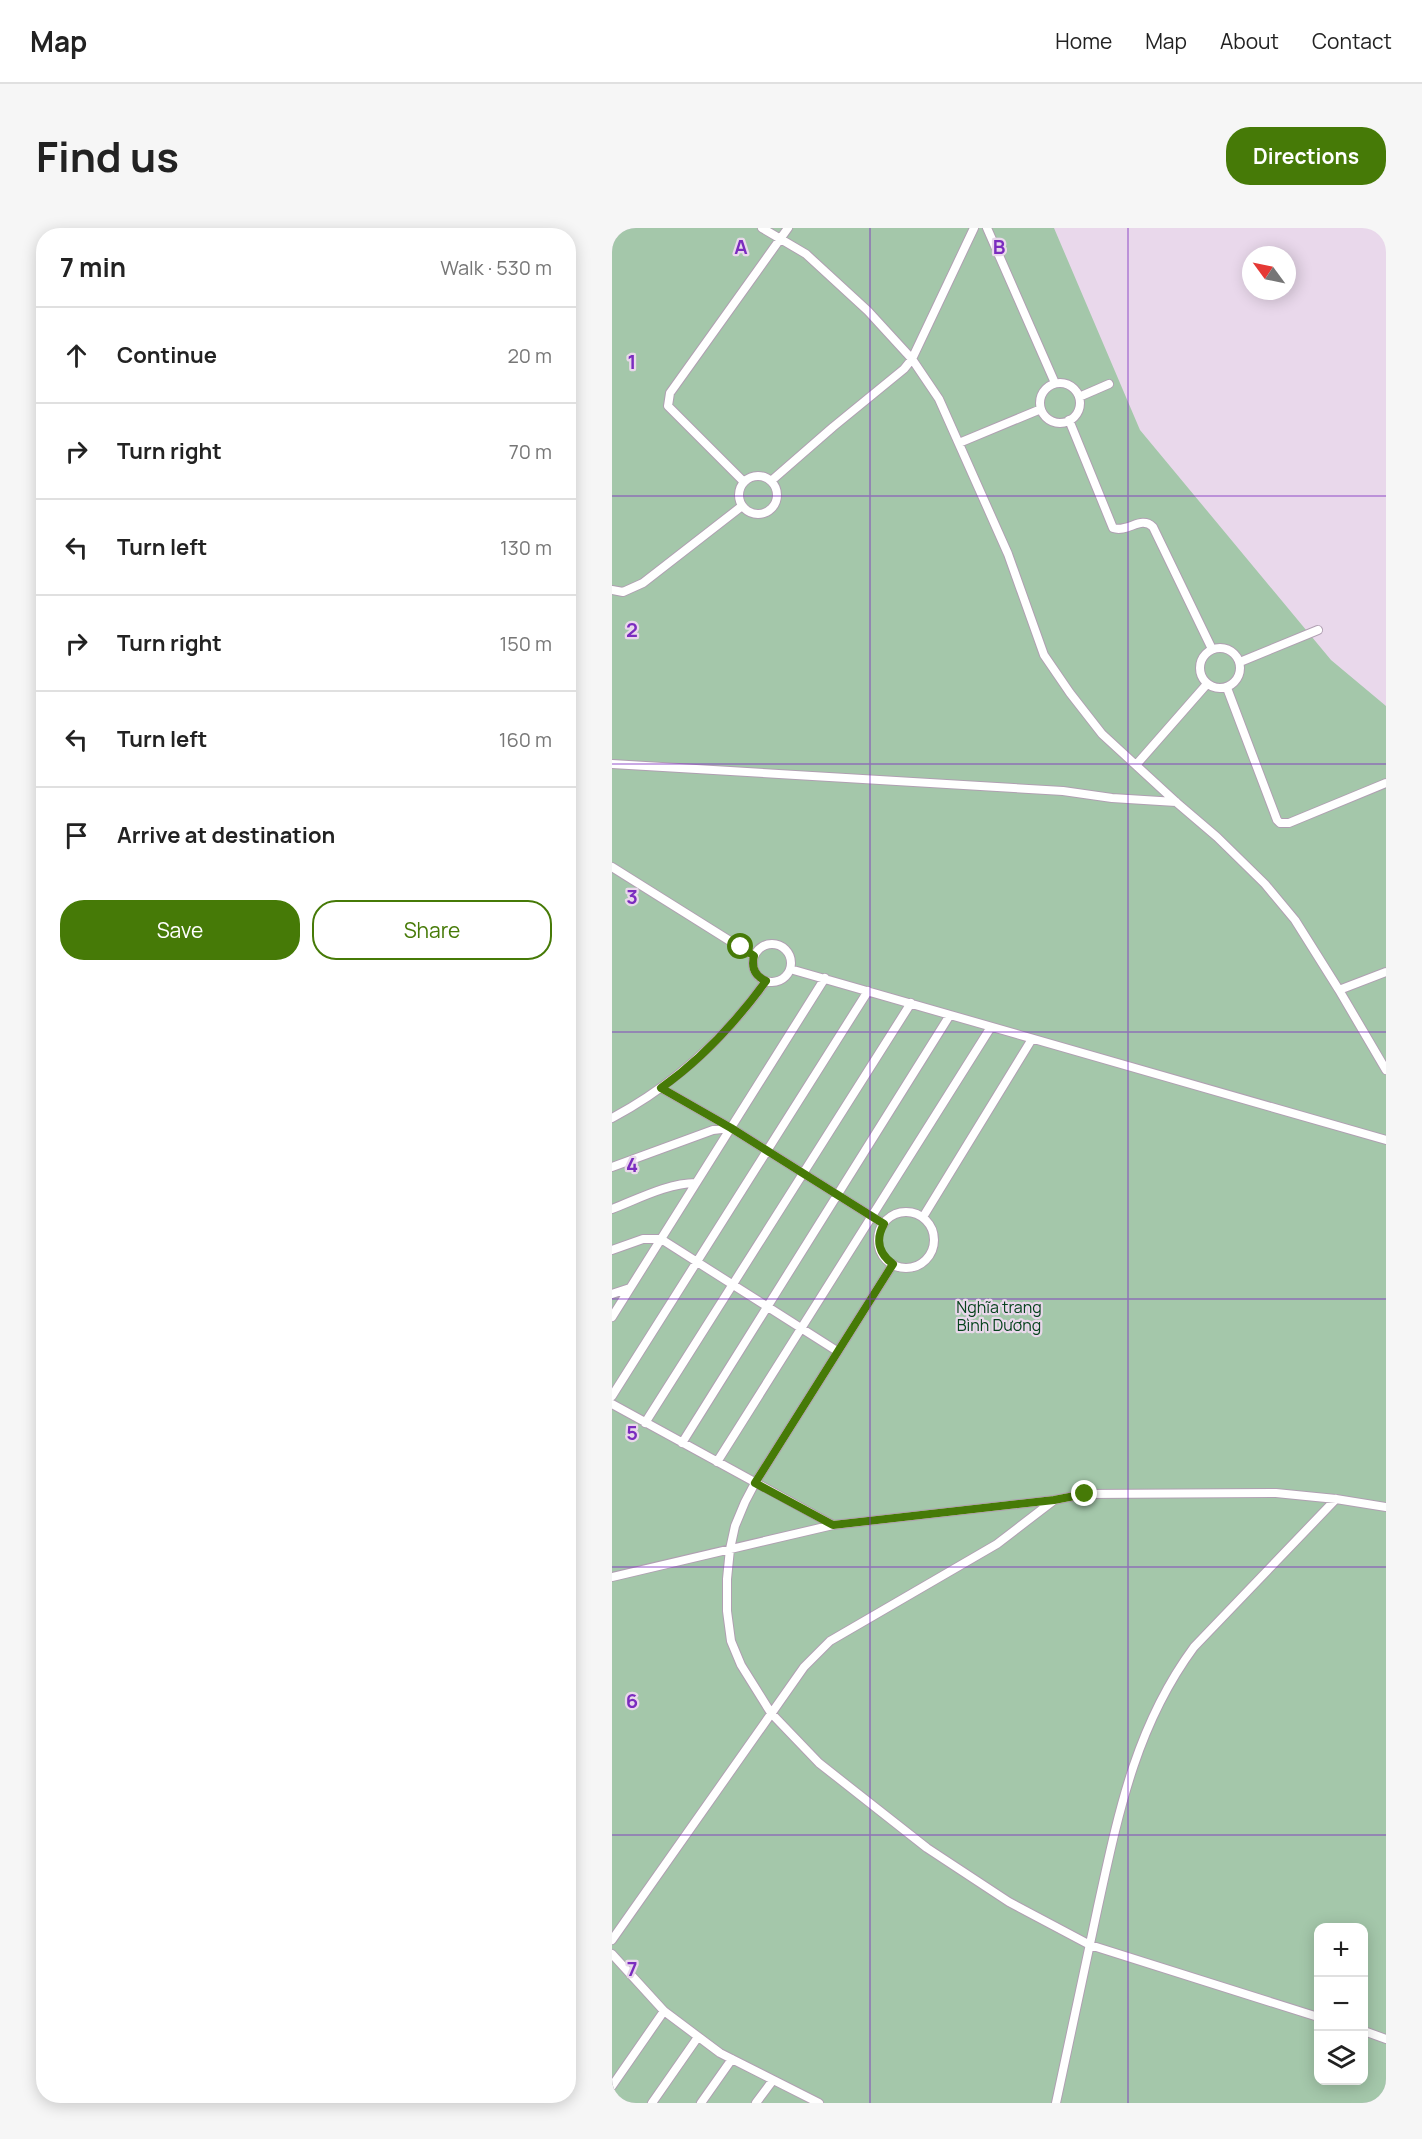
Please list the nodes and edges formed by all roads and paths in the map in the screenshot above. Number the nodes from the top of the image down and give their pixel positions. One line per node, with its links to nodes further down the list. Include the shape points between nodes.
1 (762, 228): 5 (lane)
2 (788, 228): 5 (lane)
3 (974, 228): 6 (lane)
4 (987, 228): 7 (lane)
5 (780, 239): 6 (lane, via 806,254); 14 (lane, via 668,399 668,406)
6 (912, 359): 12 (lane, via 939,399); 13 (lane)
7 (1055, 383): 9 (lane, via 1068,384); 10 (lane, via 1043,392)
8 (1109, 384): 9 (lane)
9 (1079, 397): 11 (lane, via 1079,408)
10 (1041, 409): 11 (lane, via 1052,421); 12 (lane)
11 (1069, 420): 18 (lane, via 1113,528 1119,530 1143,522 1153,526)
12 (959, 443): 23 (lane, via 1008,554 1044,655 1102,734)
13 (771, 481): 14 (lane, via 754,476); 15 (lane, via 777,492 772,509 755,515)
14 (744, 482): 15 (lane, via 739,493)
15 (742, 506): 16 (lane, via 643,583 623,592)
16 (612, 590)
17 (1318, 630): 19 (lane)
18 (1212, 649): 19 (lane, via 1225,648); 20 (lane, via 1200,663 1200,676)
19 (1240, 662): 21 (lane, via 1237,680)
20 (1207, 684): 21 (lane); 23 (lane)
21 (1227, 688): 24 (lane, via 1280,823 1289,823)
22 (612, 764): 25 (lane, via 1063,791)
23 (1136, 765): 25 (lane)
24 (1386, 783)
25 (1176, 802): 32 (lane, via 1265,884 1295,920)
26 (612, 867): 27 (lane)
27 (754, 956): 28 (lane, via 762,947 780,946 789,954); 31 (lane, via 755,972)
28 (790, 969): 30 (lane); 31 (lane, via 780,981)
29 (1386, 972): 32 (lane)
30 (825, 978): 33 (lane); 41 (lane)
31 (766, 981): 39 (lane, via 718,1039)
32 (1340, 990): 38 (lane)
33 (868, 991): 34 (lane); 43 (lane)
34 (910, 1003): 35 (lane); 45 (lane)
35 (950, 1015): 36 (lane); 47 (lane)
36 (991, 1026): 37 (lane); 49 (lane)
37 (1032, 1039): 42 (lane); 50 (lane)
38 (1386, 1070)
39 (661, 1088): 40 (lane); 41 (lane)
40 (612, 1118)
41 (731, 1128): 43 (lane); 44 (lane, via 713,1130); 46 (lane)
42 (1386, 1140)
43 (767, 1150): 45 (lane); 54 (lane)
44 (612, 1167)
45 (803, 1173): 47 (lane); 56 (lane)
46 (696, 1183): 48 (lane, via 672,1187); 52 (lane)
47 (837, 1194): 49 (lane); 59 (lane)
48 (612, 1209)
49 (872, 1216): 51 (lane); 61 (lane)
50 (923, 1217): 51 (lane, via 901,1213); 55 (lane, via 934,1239 930,1255 909,1268)
51 (884, 1224): 55 (lane, via 880,1247)
52 (661, 1239): 53 (lane, via 643,1239); 54 (lane); 57 (lane)
53 (612, 1250)
54 (697, 1261): 56 (lane); 63 (lane)
55 (893, 1264): 62 (lane)
56 (733, 1285): 59 (lane); 65 (lane)
57 (630, 1288): 58 (lane); 60 (lane)
58 (612, 1294)
59 (767, 1306): 61 (lane); 66 (lane)
60 (612, 1317)
61 (801, 1328): 62 (lane); 67 (lane)
62 (837, 1351): 68 (lane)
63 (612, 1396)
64 (612, 1404): 65 (lane)
65 (645, 1423): 66 (lane)
66 (682, 1443): 67 (lane)
67 (717, 1462): 68 (lane)
68 (755, 1483): 72 (lane); 73 (lane, via 735,1526)
69 (1336, 1499): 70 (lane, via 1264,1493 1085,1494); 71 (lane); 77 (lane, via 1194,1647 1174,1673 1144,1732 1119,1807)
70 (1054, 1500): 72 (lane); 75 (lane, via 997,1544 830,1641 804,1667)
71 (1386, 1507)
72 (833, 1525): 73 (lane)
73 (730, 1549): 74 (lane); 75 (lane, via 727,1611 731,1641 746,1675)
74 (612, 1577)
75 (771, 1713): 76 (lane); 77 (lane, via 819,1763 927,1848 1010,1902)
76 (612, 1940)
77 (1090, 1945): 80 (lane); 91 (lane)
78 (612, 1954): 79 (lane)
79 (664, 2011): 82 (lane); 86 (lane)
80 (1314, 2016)
81 (1368, 2032): 83 (lane)
82 (698, 2037): 84 (lane); 88 (lane)
83 (1386, 2038)
84 (732, 2059): 85 (lane); 89 (lane)
85 (773, 2080): 87 (lane); 90 (lane)
86 (612, 2086)
87 (814, 2102)
88 (652, 2103)
89 (701, 2103)
90 (756, 2103)
91 (1056, 2103)

